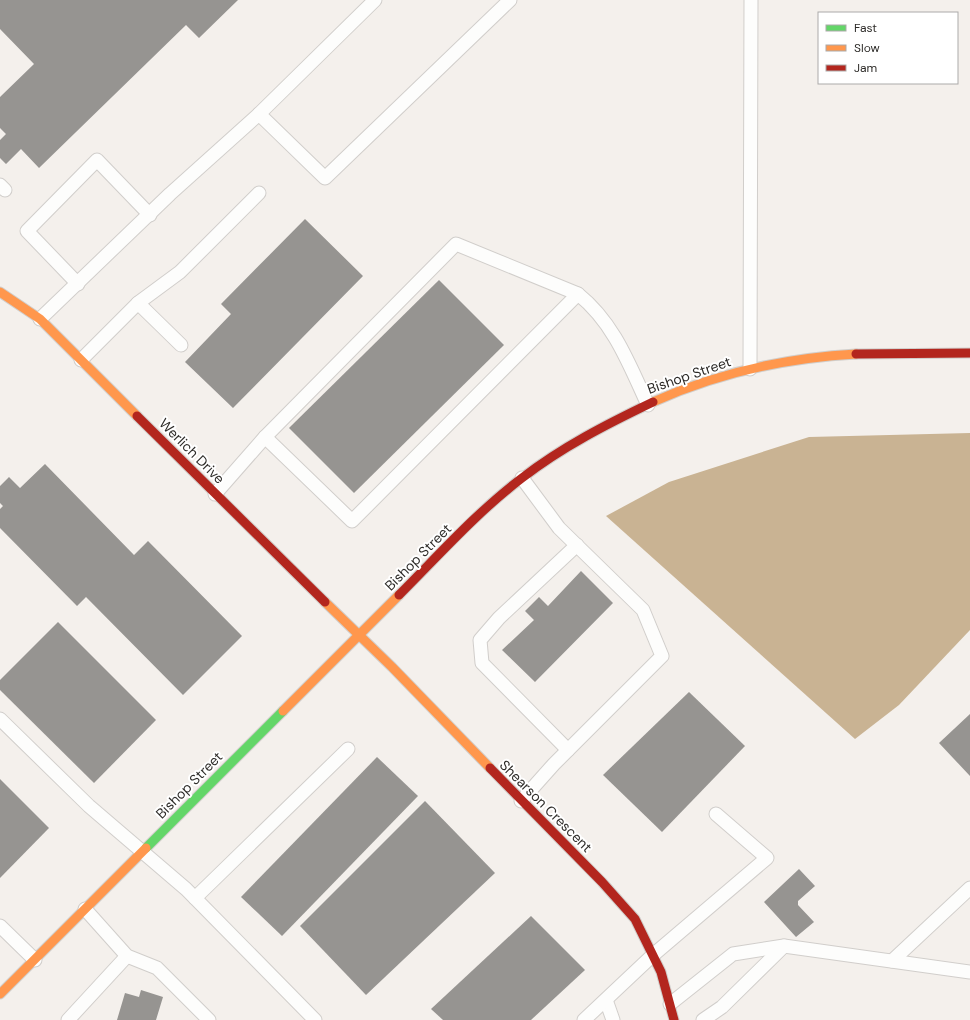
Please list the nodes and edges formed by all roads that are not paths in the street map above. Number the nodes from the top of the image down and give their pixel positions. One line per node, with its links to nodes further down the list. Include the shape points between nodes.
1 (375, 0): 4 (lane)
2 (510, 0): 4 (lane, via 325,178)
3 (751, 0): 15 (lane)
4 (259, 114): 6 (lane)
5 (260, 193): 10 (lane, via 180,272)
6 (150, 215): 7 (lane); 7 (lane, via 97,160 27,231)
7 (78, 284): 11 (lane)
8 (0, 292): 11 (street, Werlich Drive)
9 (578, 294): 16 (lane, via 590,304 617,338); 17 (lane, via 456,244); 17 (lane, via 352,521)
10 (138, 303): 12 (lane); 14 (lane)
11 (40, 318): 14 (street, Werlich Drive)
12 (181, 345)
13 (970, 353): 15 (street, Bishop Street, via 913,352 806,358)
14 (81, 360): 19 (street, Werlich Drive)
15 (750, 369): 16 (street, Bishop Street, via 702,383)
16 (648, 405): 18 (street, Bishop Street, via 584,436)
17 (265, 437): 19 (lane)
18 (522, 478): 20 (lane, via 559,528); 21 (street, Bishop Street, via 478,516)
19 (215, 494): 21 (street, Werlich Drive)
20 (577, 545): 24 (lane, via 644,610 662,656); 24 (lane, via 499,618 480,640 482,663)
21 (359, 636): 25 (street, Shearson Crescent); 27 (street, Bishop Street)
22 (0, 719): 27 (lane, via 89,806)
23 (348, 749): 29 (lane)
24 (568, 750): 25 (lane)
25 (521, 801): 33 (street, Shearson Crescent, via 635,919)
26 (716, 814): 33 (lane, via 767,858)
27 (141, 852): 29 (lane); 30 (street, Bishop Street)
28 (970, 888): 36 (lane)
29 (195, 898): 43 (lane)
30 (85, 909): 34 (lane); 35 (street, Bishop Street)
31 (0, 926): 35 (lane)
32 (784, 946): 36 (lane); 40 (lane, via 733,954); 47 (lane, via 722,1007)
33 (653, 955): 39 (lane); 40 (street, Shearson Crescent)
34 (127, 956): 41 (lane); 42 (lane, via 157,968)
35 (34, 960): 38 (street, Bishop Street)
36 (892, 961): 37 (lane)
37 (970, 972)
38 (0, 994)
39 (606, 1000): 44 (lane); 45 (lane)
40 (670, 1004): 46 (street, Shearson Crescent)
41 (68, 1020)
42 (209, 1020)
43 (315, 1020)
44 (584, 1020)
45 (613, 1020)
46 (674, 1020)
47 (703, 1020)

